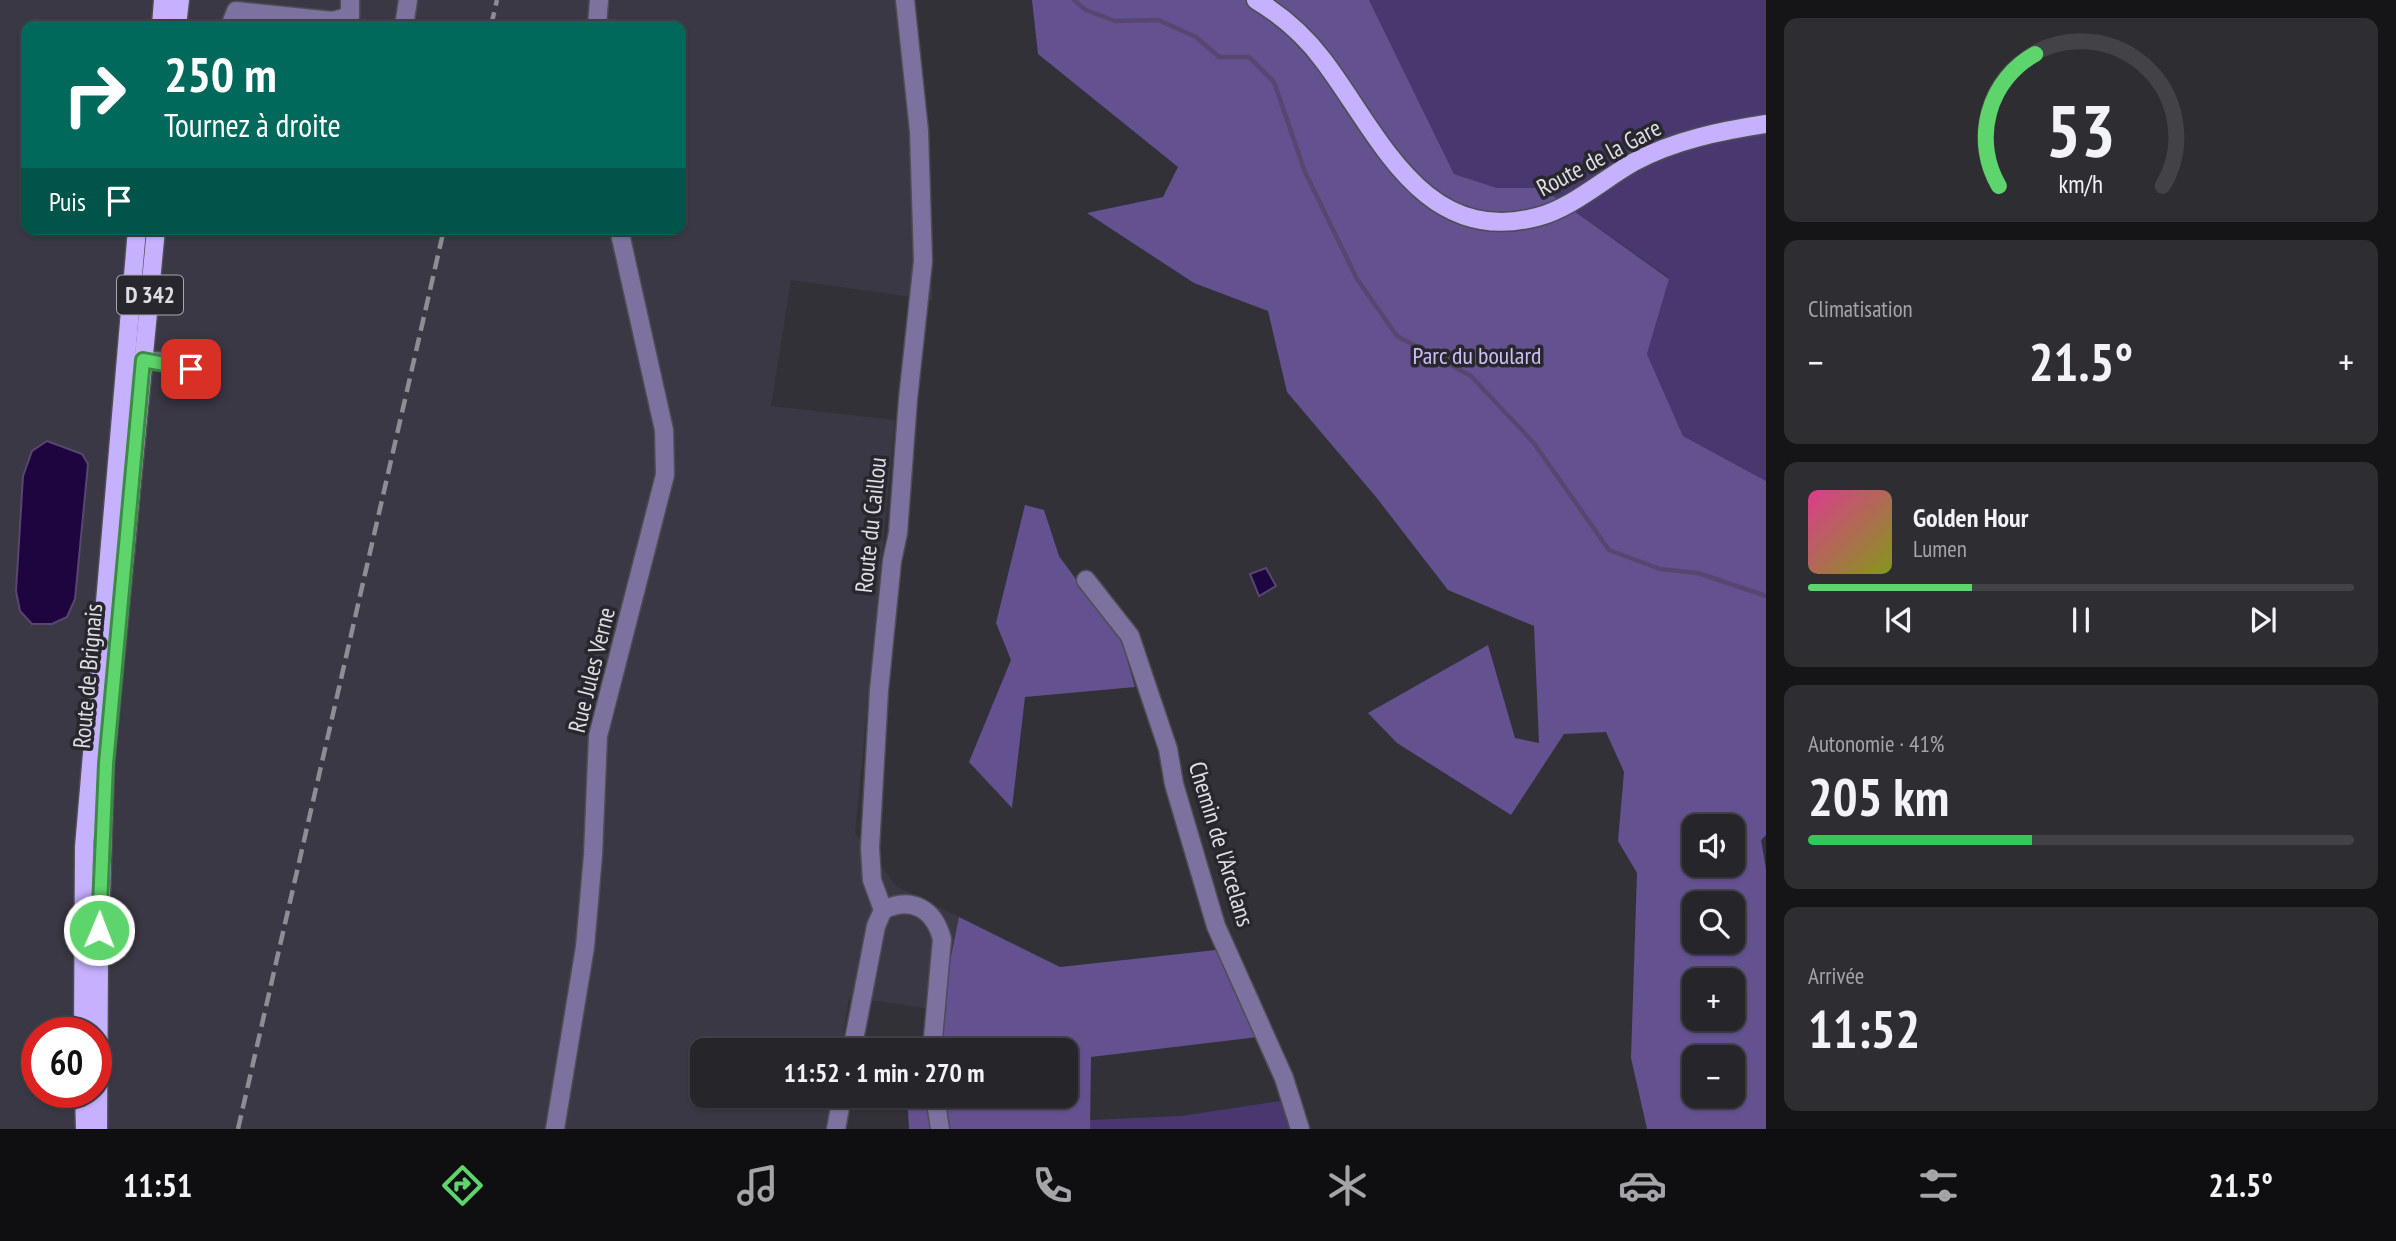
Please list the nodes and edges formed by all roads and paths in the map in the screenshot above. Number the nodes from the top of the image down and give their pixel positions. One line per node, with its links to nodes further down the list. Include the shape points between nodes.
1 (163, 0): 8 (main road)
2 (180, 0): 9 (main road)
3 (350, 0): 11 (street, via 350,16)
4 (408, 0): 13 (street)
5 (599, 0): 14 (street)
6 (905, 0): 22 (street, Route du Caillou, via 923,261 872,796 870,865)
7 (1256, 0): 15 (main road, Route de la Gare, via 1303,36 1410,181 1444,206 1478,217 1538,217 1653,153 1710,134)
8 (161, 21)
9 (178, 21)
10 (232, 21): 12 (street, via 236,11)
11 (332, 21)
12 (332, 21)
13 (405, 21)
14 (597, 21)
15 (1766, 124)
16 (137, 235): 19 (main road, Route de Brignais / D 342)
17 (155, 235): 19 (main road, Route de Brignais / D 342)
18 (620, 235): 31 (street, Rue Jules Verne, via 663,429 665,475 598,736 585,947)
19 (134, 359): 20 (street); 23 (main road, Route de Brignais / D 342, via 84,847); 30 (main road, Route de Brignais / D 342, via 106,764)
20 (191, 369)
21 (1086, 580): 34 (street, Chemin de l'Arcelans, via 1130,636 1168,749 1216,926 1284,1078)
22 (883, 910): 24 (street); 25 (street, via 896,904 915,905 938,923 942,939)
23 (83, 1017)
24 (854, 1038)
25 (933, 1038)
26 (84, 1108): 29 (main road)
27 (840, 1108): 32 (street)
28 (937, 1108): 33 (street)
29 (85, 1129)
30 (98, 1129)
31 (555, 1129)
32 (836, 1129)
33 (940, 1129)
34 (1300, 1129)

